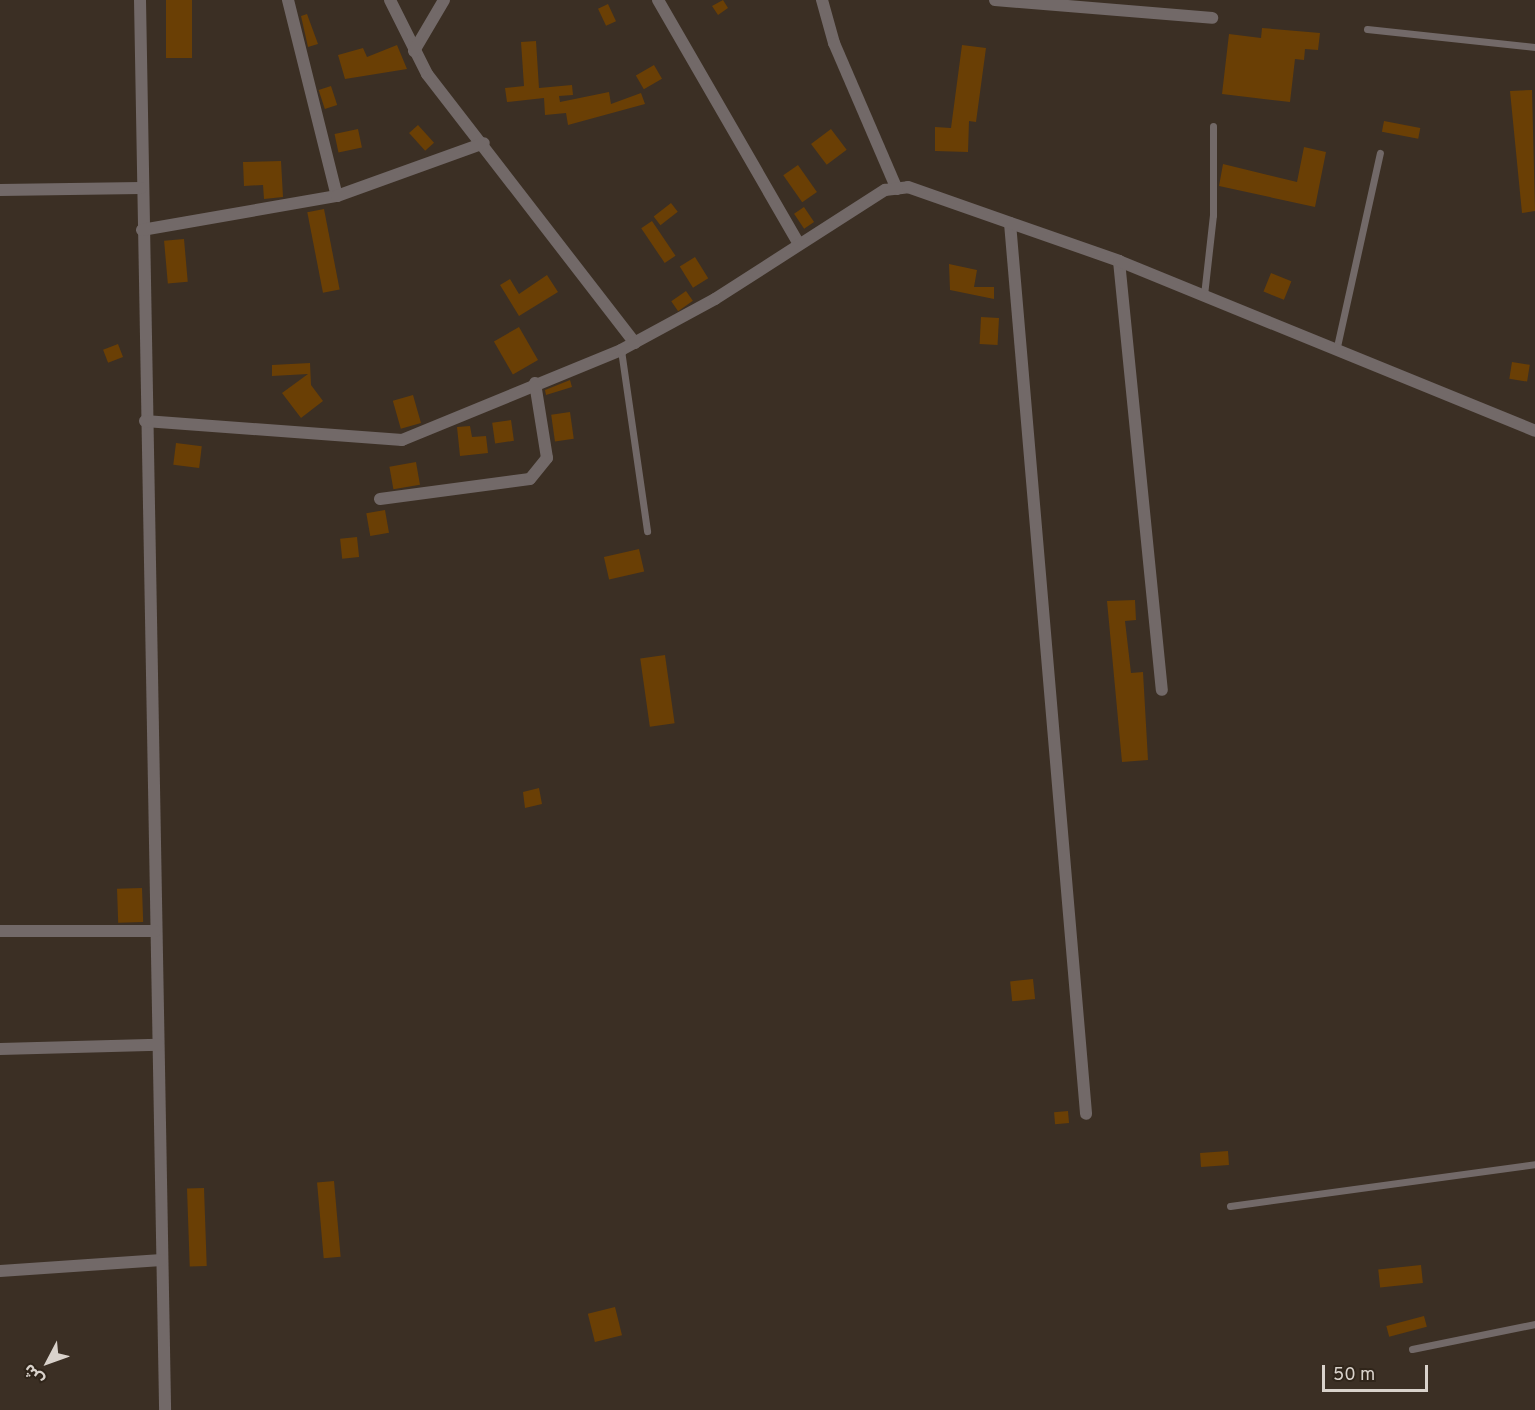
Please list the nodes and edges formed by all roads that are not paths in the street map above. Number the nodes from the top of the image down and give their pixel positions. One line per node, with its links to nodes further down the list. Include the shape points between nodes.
1 (140, 0): 15 (street)
2 (288, 0): 18 (street)
3 (390, 0): 11 (street)
4 (444, 0): 11 (street)
5 (658, 0): 21 (street)
6 (822, 0): 16 (street, via 834,43)
7 (995, 0): 8 (street)
8 (1212, 18)
9 (1367, 29): 10 (lane)
10 (1535, 47)
11 (414, 51): 13 (street)
12 (1213, 126): 23 (lane, via 1213,215)
13 (484, 142): 18 (street); 24 (street)
14 (1380, 153): 26 (lane)
15 (141, 188): 17 (street); 20 (street)
16 (897, 189): 19 (street, via 908,187); 21 (street, via 885,190)
17 (0, 190)
18 (337, 195): 20 (street)
19 (1010, 223): 22 (street); 37 (street)
20 (142, 230): 28 (street)
21 (799, 244): 24 (street)
22 (1119, 261): 23 (street); 32 (street)
23 (1204, 295): 26 (street)
24 (635, 343): 25 (street)
25 (621, 350): 27 (street); 31 (lane)
26 (1336, 351): 29 (street)
27 (535, 382): 28 (street, via 402,440); 30 (street, via 547,458 530,479)
28 (145, 421): 34 (street)
29 (1535, 431)
30 (380, 499)
31 (647, 531)
32 (1162, 690)
33 (0, 931): 34 (street)
34 (155, 931): 35 (street)
35 (158, 1045): 36 (street); 40 (street)
36 (0, 1049)
37 (1086, 1114)
38 (1535, 1164): 39 (lane)
39 (1230, 1206)
40 (162, 1260): 41 (street); 44 (street)
41 (0, 1271)
42 (1535, 1324): 43 (lane)
43 (1412, 1349)
44 (165, 1410)

